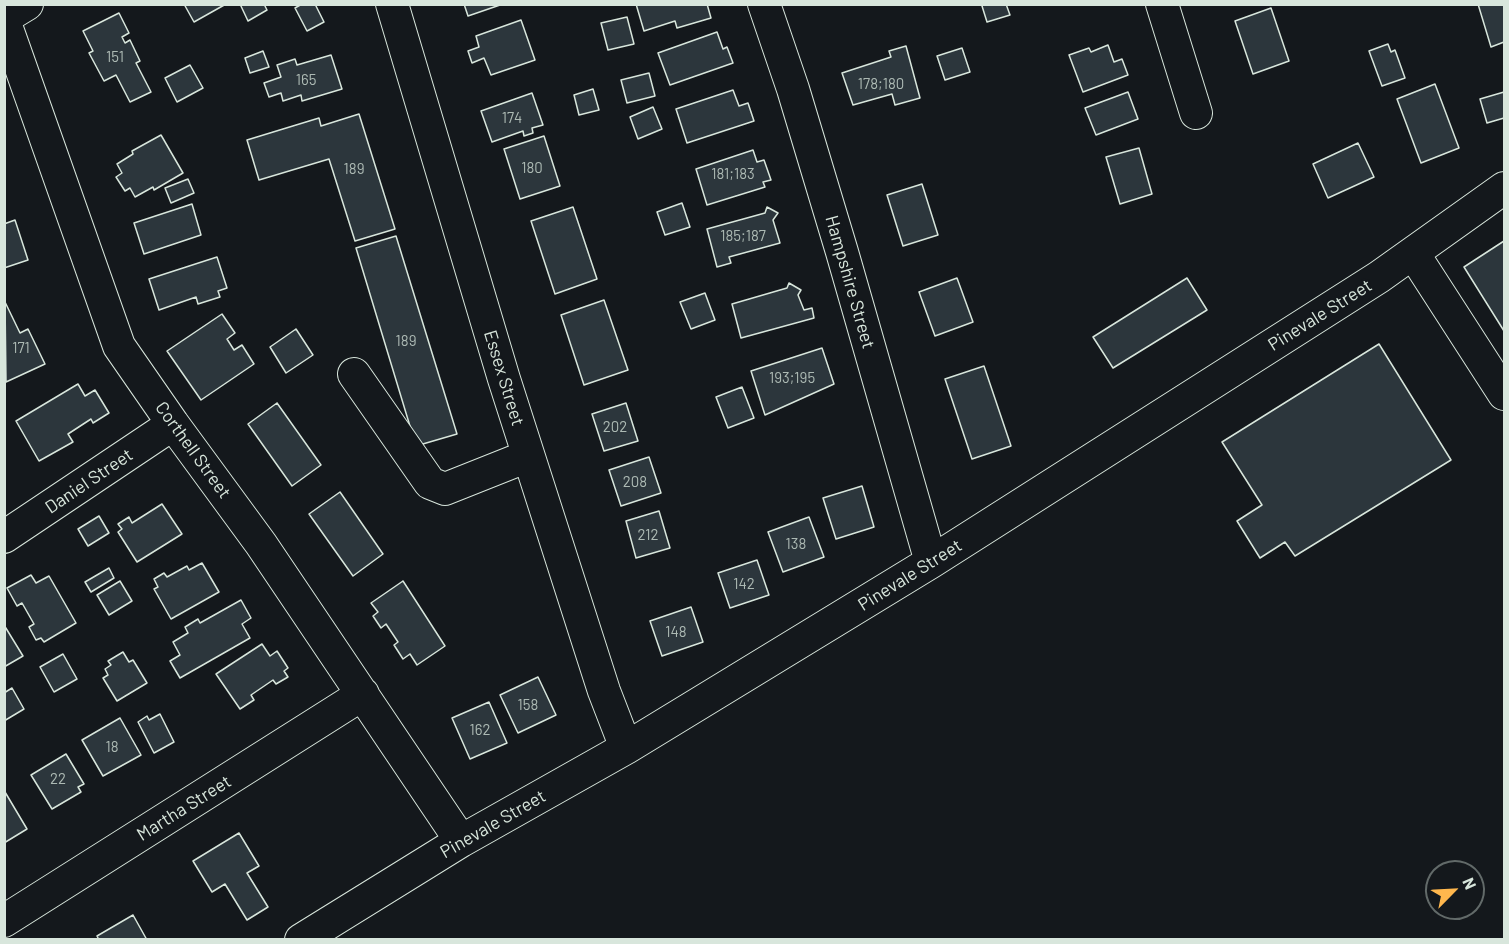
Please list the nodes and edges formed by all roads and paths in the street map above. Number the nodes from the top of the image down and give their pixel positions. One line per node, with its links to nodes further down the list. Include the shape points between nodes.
1 (27, 4): 5 (street)
2 (392, 4): 12 (street, Essex Street)
3 (764, 4): 14 (street, Hampshire Street, via 796,99)
4 (1162, 4): 6 (street)
5 (4, 19): 11 (street, Corthell Street, via 119,346)
6 (1196, 113)
7 (1504, 188): 8 (street, Pinevale Street)
8 (1413, 254): 10 (street); 14 (street, Pinevale Street)
9 (354, 374): 12 (street, via 430,483 445,489)
10 (1504, 394)
11 (173, 424): 13 (street, Daniel Street); 15 (street, Corthell Street)
12 (528, 456): 16 (street, Essex Street, via 604,692)
13 (4, 537)
14 (931, 562): 16 (street, Pinevale Street)
15 (363, 694): 17 (street, Corthell Street); 18 (street, Martha Street)
16 (626, 748): 17 (street, Pinevale Street)
17 (461, 841): 19 (street, Pinevale Street)
18 (4, 921)
19 (301, 939)

